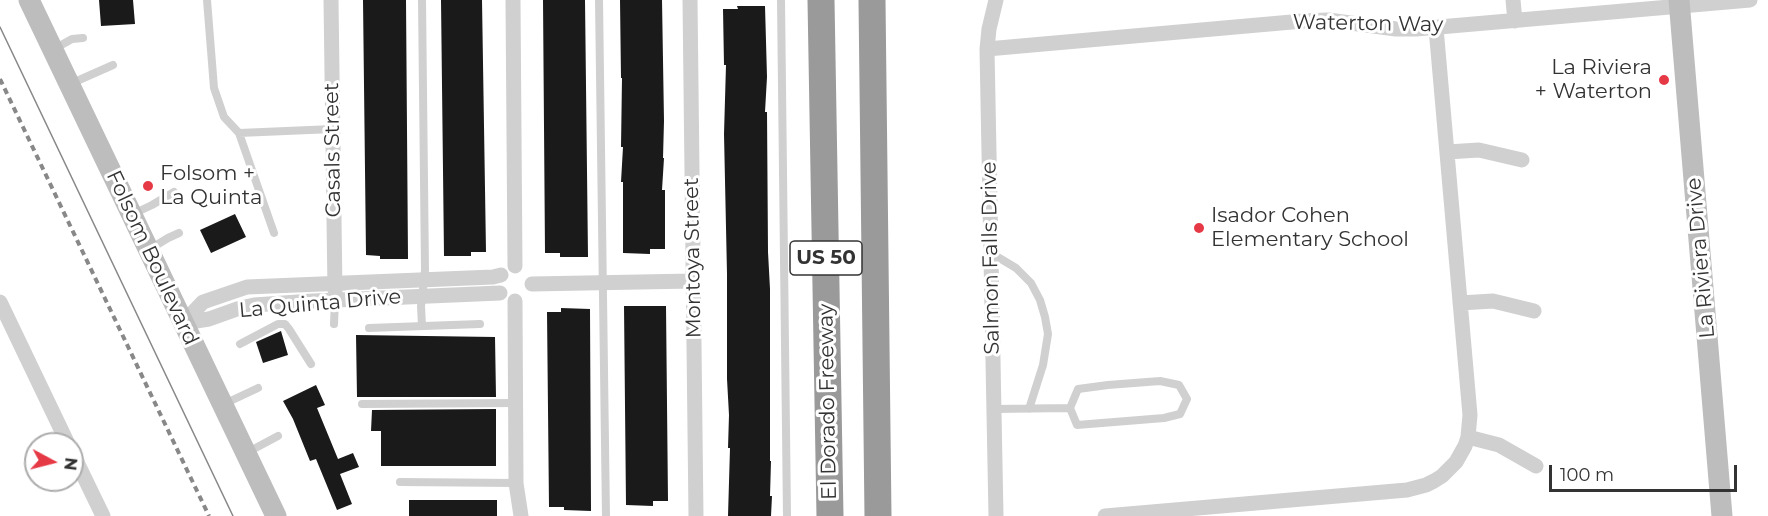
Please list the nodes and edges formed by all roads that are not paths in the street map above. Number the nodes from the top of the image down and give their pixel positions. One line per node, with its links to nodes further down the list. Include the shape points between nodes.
1 (29, 0): 19 (main road, Folsom Boulevard)
2 (207, 0): 23 (lane, via 214,88 224,117)
3 (331, 0): 22 (street, Casals Street)
4 (422, 0): 34 (lane)
5 (513, 0): 32 (street)
6 (599, 0): 36 (lane)
7 (690, 0): 35 (street, Montoya Street)
8 (782, 0): 73 (lane)
9 (821, 0): 74 (highway, El Dorado Freeway / US 50)
10 (872, 0): 75 (highway, US 50)
11 (996, 0): 18 (street, Salmon Falls Drive)
12 (1513, 0): 15 (street)
13 (1750, 0): 14 (street, Waterton Way)
14 (1680, 3): 15 (street, Waterton Way); 78 (main road, La Riviera Drive)
15 (1515, 21): 16 (street, Waterton Way)
16 (1436, 28): 18 (street, Waterton Way, via 1396,29 1353,22 1303,21); 24 (street)
17 (83, 38): 19 (lane, via 72,39)
18 (987, 49): 31 (street, Salmon Falls Drive)
19 (53, 50): 21 (main road, Folsom Boulevard)
20 (112, 65): 21 (lane)
21 (69, 84): 27 (main road, Folsom Boulevard)
22 (333, 129): 23 (lane); 37 (street, Casals Street)
23 (240, 134): 29 (lane)
24 (1447, 152): 25 (street, via 1479,150); 44 (street)
25 (1522, 160)
26 (174, 192): 27 (lane)
27 (132, 215): 30 (main road, Folsom Boulevard)
28 (179, 233): 30 (lane)
29 (274, 233)
30 (148, 250): 46 (main road, Folsom Boulevard)
31 (991, 253): 58 (street, Salmon Falls Drive); 59 (lane, via 1031,283 1045,317 1048,334 1043,365)
32 (515, 266): 33 (street); 38 (street, via 529,274)
33 (501, 275): 34 (street, La Quinta Drive); 39 (street)
34 (424, 279): 37 (street, La Quinta Drive); 40 (lane)
35 (693, 281): 36 (street); 72 (street, Montoya Street)
36 (602, 282): 38 (street); 71 (lane)
37 (334, 283): 41 (street, Casals Street); 46 (street, La Quinta Drive, via 247,287 203,302)
38 (532, 284): 42 (street, via 527,296)
39 (500, 293): 40 (street, La Quinta Drive); 42 (street)
40 (422, 296): 41 (street, La Quinta Drive); 49 (lane)
41 (335, 300): 46 (street, La Quinta Drive, via 254,306 209,320); 47 (lane)
42 (515, 301): 54 (street)
43 (0, 302): 60 (street)
44 (1460, 303): 45 (street, via 1493,301); 62 (street, via 1470,415)
45 (1534, 311)
46 (183, 323): 55 (main road, Folsom Boulevard)
47 (334, 324)
48 (480, 324): 49 (lane)
49 (422, 326): 50 (lane)
50 (369, 328)
51 (240, 344): 52 (lane, via 285,324)
52 (311, 364)
53 (258, 388): 55 (lane)
54 (516, 403): 56 (lane); 67 (street)
55 (222, 404): 63 (main road, Folsom Boulevard)
56 (362, 404)
57 (1070, 408): 57 (lane, via 1077,425 1164,418 1180,414 1187,399 1179,385 1160,381 1078,389); 59 (lane)
58 (994, 409): 59 (lane); 76 (street, Salmon Falls Drive)
59 (1029, 409)
60 (62, 432)
61 (278, 436): 63 (lane)
62 (1468, 437): 64 (street, via 1499,445); 77 (street, via 1450,470 1416,488)
63 (245, 453): 69 (main road, Folsom Boulevard)
64 (1536, 466)
65 (84, 477): 68 (street)
66 (400, 482): 67 (lane)
67 (516, 483): 70 (street)
68 (103, 516)
69 (276, 516)
70 (521, 516)
71 (606, 516)
72 (696, 516)
73 (787, 516)
74 (830, 516)
75 (878, 516)
76 (996, 516)
77 (1105, 516)
78 (1722, 516)

